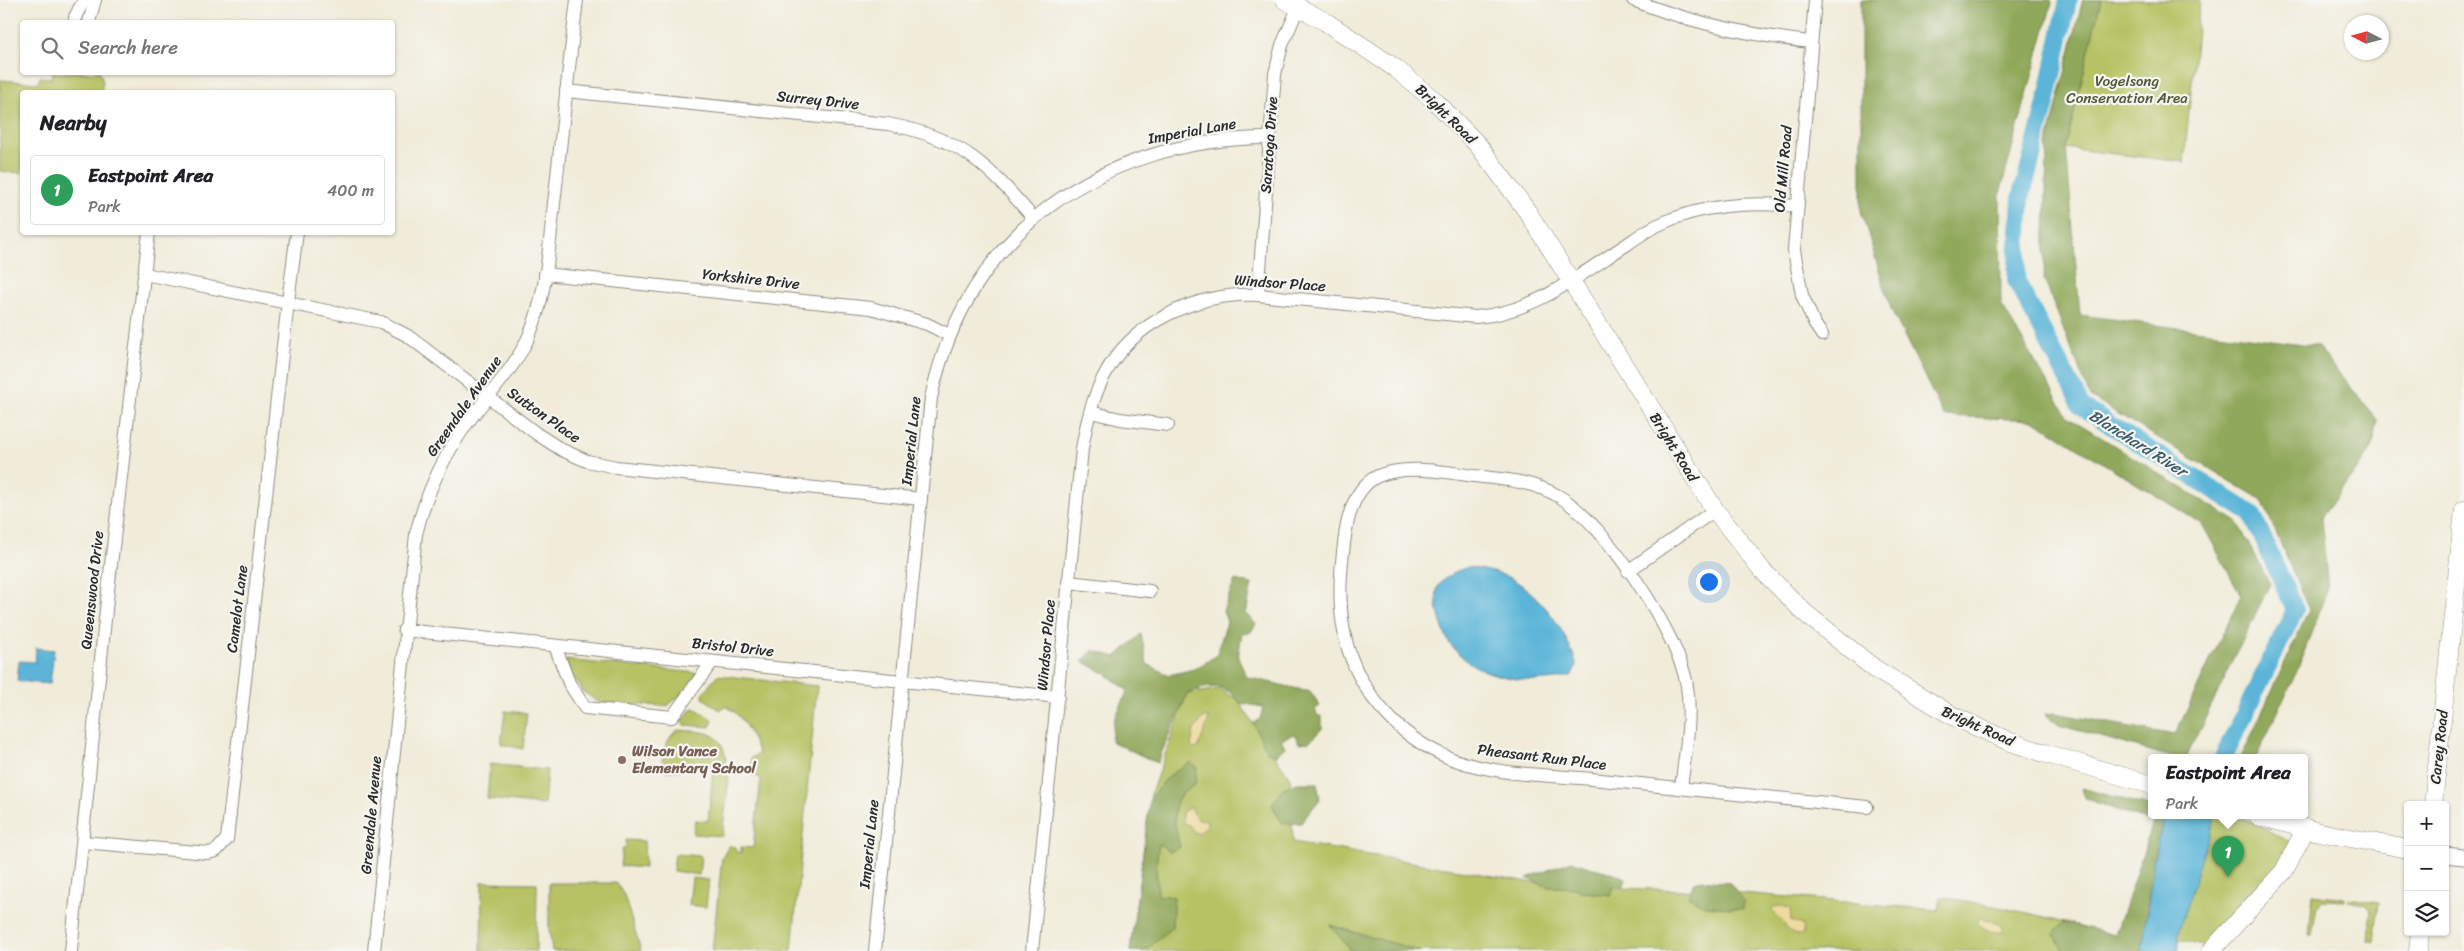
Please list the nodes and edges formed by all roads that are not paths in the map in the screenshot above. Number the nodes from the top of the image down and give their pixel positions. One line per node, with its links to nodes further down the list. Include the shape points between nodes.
1 (84, 0): 7 (street)
2 (95, 0): 8 (street)
3 (577, 0): 10 (street, Greendale Avenue)
4 (1633, 0): 9 (street, via 1703,23)
5 (1815, 0): 9 (street, Old Mill Road)
6 (1295, 2): 11 (street, Saratoga Drive, via 1278,59); 18 (main road, Bright Road, via 1396,68 1458,123 1506,180)
7 (75, 20)
8 (90, 20)
9 (1810, 42): 12 (street, Old Mill Road)
10 (566, 91): 13 (street, Surrey Drive, via 910,128 946,140 984,164); 17 (street, Greendale Avenue)
11 (1270, 138): 13 (street, Imperial Lane, via 1214,141 1149,155 1083,184); 19 (street, Saratoga Drive)
12 (1796, 206): 18 (street, Windsor Place, via 1744,204 1684,214 1656,225); 22 (street, Old Mill Road, via 1794,250 1797,273 1808,309)
13 (1034, 219): 21 (street, Imperial Lane, via 985,274)
14 (149, 235): 16 (street, Queenswood Drive)
15 (298, 235): 20 (street, Camelot Lane)
16 (145, 274): 20 (street, Sutton Place); 43 (street, Queenswood Drive, via 106,607)
17 (545, 274): 21 (street, Yorkshire Drive, via 871,308 927,324); 23 (street, Greendale Avenue, via 540,302 526,342)
18 (1570, 281): 19 (street, Windsor Place, via 1527,306 1507,313 1476,317); 27 (main road, Bright Road)
19 (1258, 295): 24 (street, Windsor Place, via 1202,300 1149,326 1112,362 1098,387)
20 (288, 302): 23 (street, Sutton Place, via 358,316 395,328); 43 (street, Camelot Lane, via 227,839 216,851 208,853)
21 (949, 335): 26 (street, Imperial Lane, via 938,364 931,398)
22 (1822, 335)
23 (489, 396): 26 (street, Sutton Place, via 537,434 587,461 616,467); 32 (street, Greendale Avenue, via 456,440 426,499 413,548)
24 (1090, 412): 25 (street); 30 (street, Windsor Place, via 1082,449)
25 (1168, 425)
26 (921, 499): 35 (street, Imperial Lane)
27 (1715, 510): 29 (street); 37 (main road, Bright Road, via 1762,570 1805,613 1851,652 1900,686 1953,716 2008,741)
28 (2464, 510): 39 (main road, Carey Road)
29 (1628, 571): 38 (street, Pheasant Run Place, via 1667,628 1684,670 1689,714); 38 (street, Pheasant Run Place, via 1593,524 1571,504 1545,490 1510,480 1465,474 1389,473 1370,481 1349,516 1340,582 1343,627 1356,669 1380,707 1400,728 1437,752 1465,763 1494,769)
30 (1068, 582): 31 (street); 36 (street, Windsor Place)
31 (1150, 591)
32 (404, 630): 33 (street, Bristol Drive); 49 (street, Greendale Avenue)
33 (555, 646): 34 (street, Bristol Drive); 34 (street, via 569,683 585,708 672,716)
34 (712, 662): 35 (street, Bristol Drive)
35 (902, 681): 36 (street, Bristol Drive); 50 (street, Imperial Lane)
36 (1058, 697): 51 (street, Windsor Place)
37 (2148, 784)
38 (1681, 788): 40 (street, Pheasant Run Place)
39 (2433, 801)
40 (1867, 806)
41 (2270, 819): 42 (main road)
42 (2306, 828): 44 (main road); 52 (main road, via 2284,871)
43 (83, 842): 48 (street, Queenswood Drive)
44 (2404, 848)
45 (2449, 855): 46 (street)
46 (2464, 857)
47 (2420, 936): 53 (main road)
48 (72, 951)
49 (374, 951)
50 (875, 951)
51 (1032, 951)
52 (2211, 951)
53 (2418, 951)

